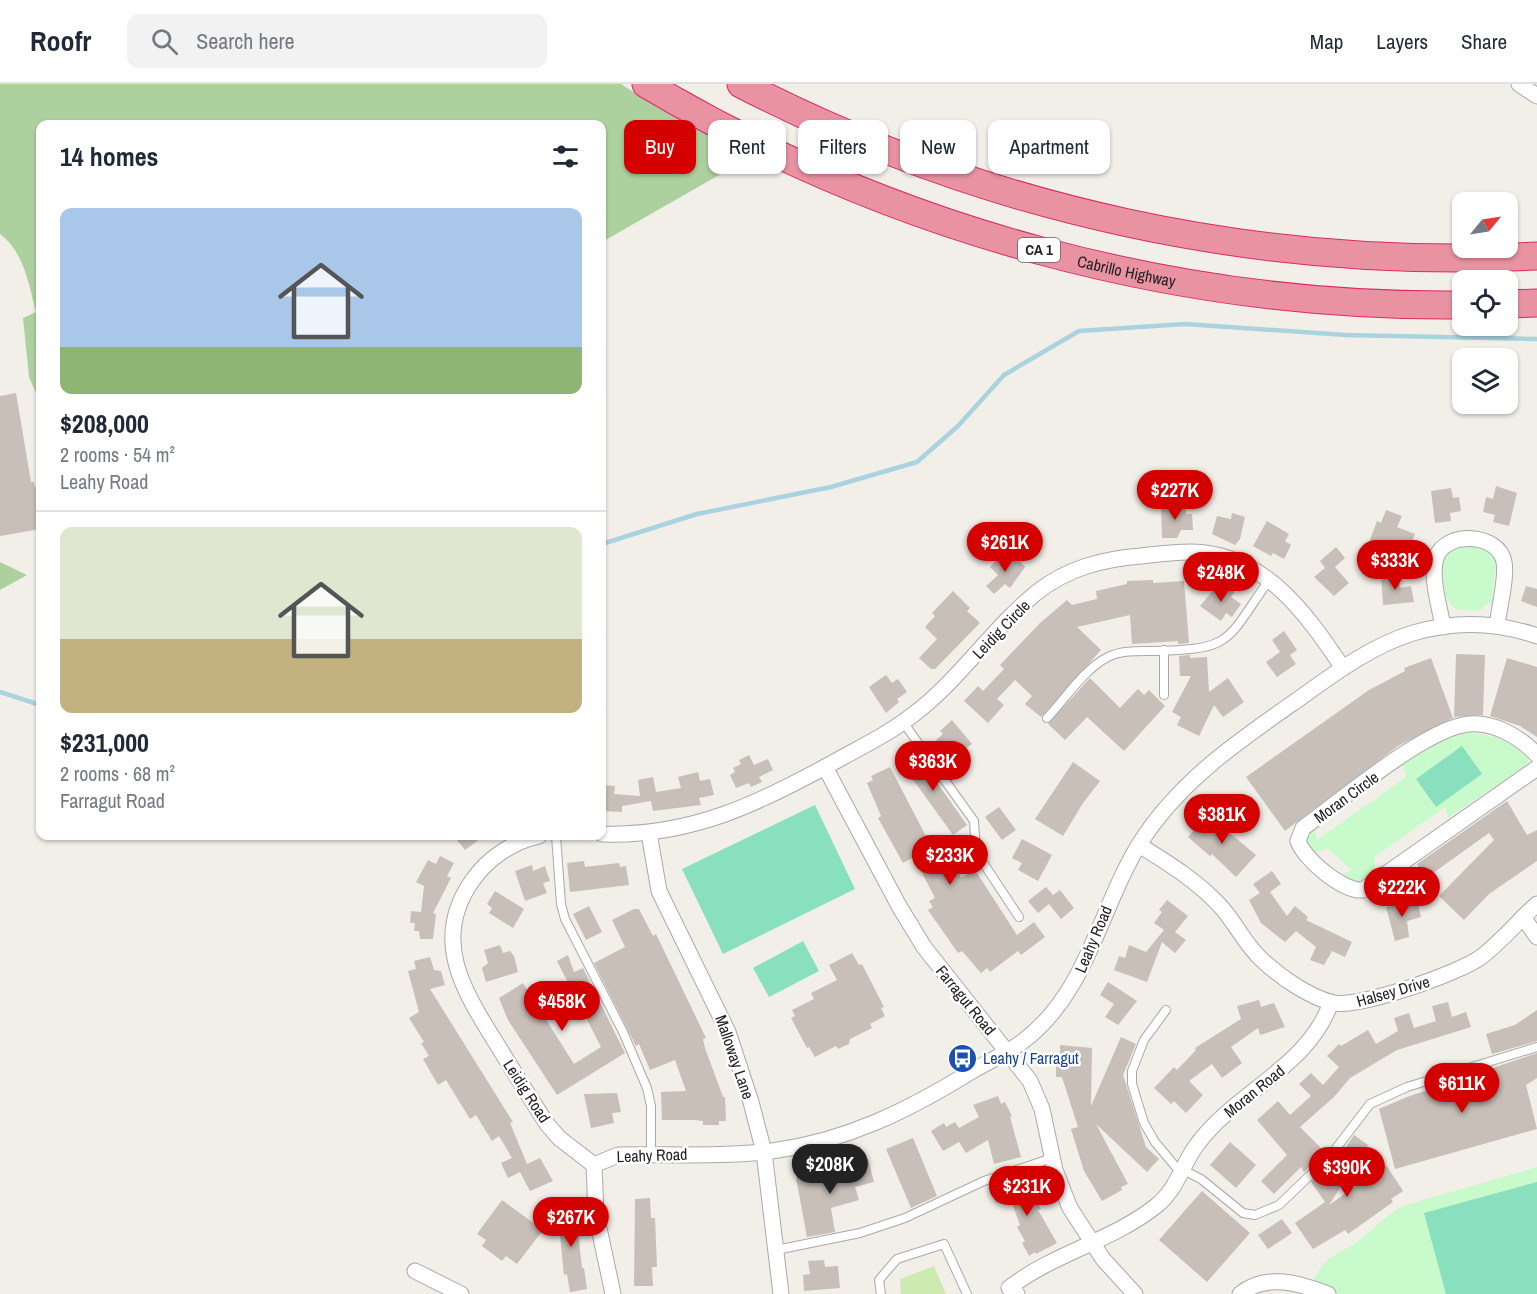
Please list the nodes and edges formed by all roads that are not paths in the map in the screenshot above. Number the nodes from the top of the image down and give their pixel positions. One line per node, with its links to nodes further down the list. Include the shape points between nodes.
1 (646, 84): 8 (highway, Cabrillo Highway / CA 1, via 834,180 945,222 1038,250 1229,290 1359,303)
2 (741, 84): 5 (highway, via 918,163 1009,193 1122,223 1224,242 1320,253 1416,258)
3 (1519, 84): 4 (street)
4 (1537, 96)
5 (1537, 256)
6 (1537, 303): 7 (highway)
7 (1518, 304)
8 (1452, 305)
9 (1270, 579): 13 (lane, via 1223,642 1204,649); 14 (street, Leidig Circle, via 1307,615); 17 (street, Leidig Circle, via 1230,560 1191,552 1114,559 1077,568 1035,594 930,702)
10 (1497, 626): 11 (street, Leahy Road); 11 (street, via 1505,567 1502,555 1486,541 1457,540 1442,549 1435,561); 12 (street, Leahy Road)
11 (1443, 627): 14 (street, Leahy Road, via 1394,640)
12 (1537, 636)
13 (1164, 650): 15 (lane); 16 (lane, via 1110,656 1091,670)
14 (1343, 668): 25 (street, Leahy Road, via 1204,767 1153,822)
15 (1164, 695)
16 (1047, 718)
17 (903, 722): 19 (street, Leidig Circle); 27 (lane, via 974,821 976,852)
18 (1537, 755): 20 (street, Moran Circle, via 1518,738 1491,726 1463,725 1448,730 1411,751 1303,828 1298,841 1307,856 1344,887 1363,890)
19 (825, 767): 21 (street, Leidig Circle, via 726,815); 33 (street, Farragut Road, via 898,906 924,947)
20 (1537, 768)
21 (649, 833): 22 (street); 34 (street, Malloway Lane, via 659,891 728,1032)
22 (606, 834)
23 (529, 840): 37 (street, Leidig Road, via 504,850 478,872 456,917 454,953 464,989 547,1124)
24 (556, 840): 35 (lane, via 561,904 566,919 647,1088)
25 (1139, 844): 30 (street, via 1208,894 1274,969); 33 (street, Leahy Road, via 1112,896 1091,953 1073,984 1035,1029)
26 (1537, 904): 28 (street, Halsey Drive)
27 (1019, 917)
28 (1522, 917): 29 (street); 30 (street, Halsey Drive, via 1480,958 1458,970 1355,1002)
29 (1537, 938)
30 (1331, 1002): 38 (street, Moran Road, via 1325,1020 1287,1064 1228,1109 1199,1142)
31 (1166, 1010): 38 (lane, via 1137,1055 1132,1084 1155,1143 1167,1159)
32 (1537, 1047): 38 (lane, via 1407,1087 1370,1104 1330,1155 1267,1212 1243,1213)
33 (1007, 1050): 34 (street, Leahy Road, via 887,1119 837,1138); 36 (street, Farragut Road, via 1035,1093)
34 (764, 1152): 35 (street, Leahy Road); 40 (street, Malloway Lane)
35 (651, 1155): 37 (street, Leahy Road, via 610,1157)
36 (1052, 1158): 39 (street, Farragut Road, via 1070,1208); 40 (lane, via 984,1181 905,1218 860,1233)
37 (594, 1165): 44 (street, via 596,1214)
38 (1184, 1170): 39 (street, Moran Road, via 1176,1186 1155,1207)
39 (1090, 1242): 42 (street, Moran Road, via 1031,1270); 48 (street, Farragut Road)
40 (776, 1250): 45 (street, Malloway Lane)
41 (415, 1271): 43 (street)
42 (1009, 1292)
43 (461, 1294)
44 (613, 1294)
45 (781, 1294)
46 (881, 1294): 47 (lane, via 879,1280 897,1259 944,1245)
47 (967, 1294)
48 (1135, 1294)
49 (1240, 1294): 50 (street, via 1272,1281)
50 (1328, 1294)

